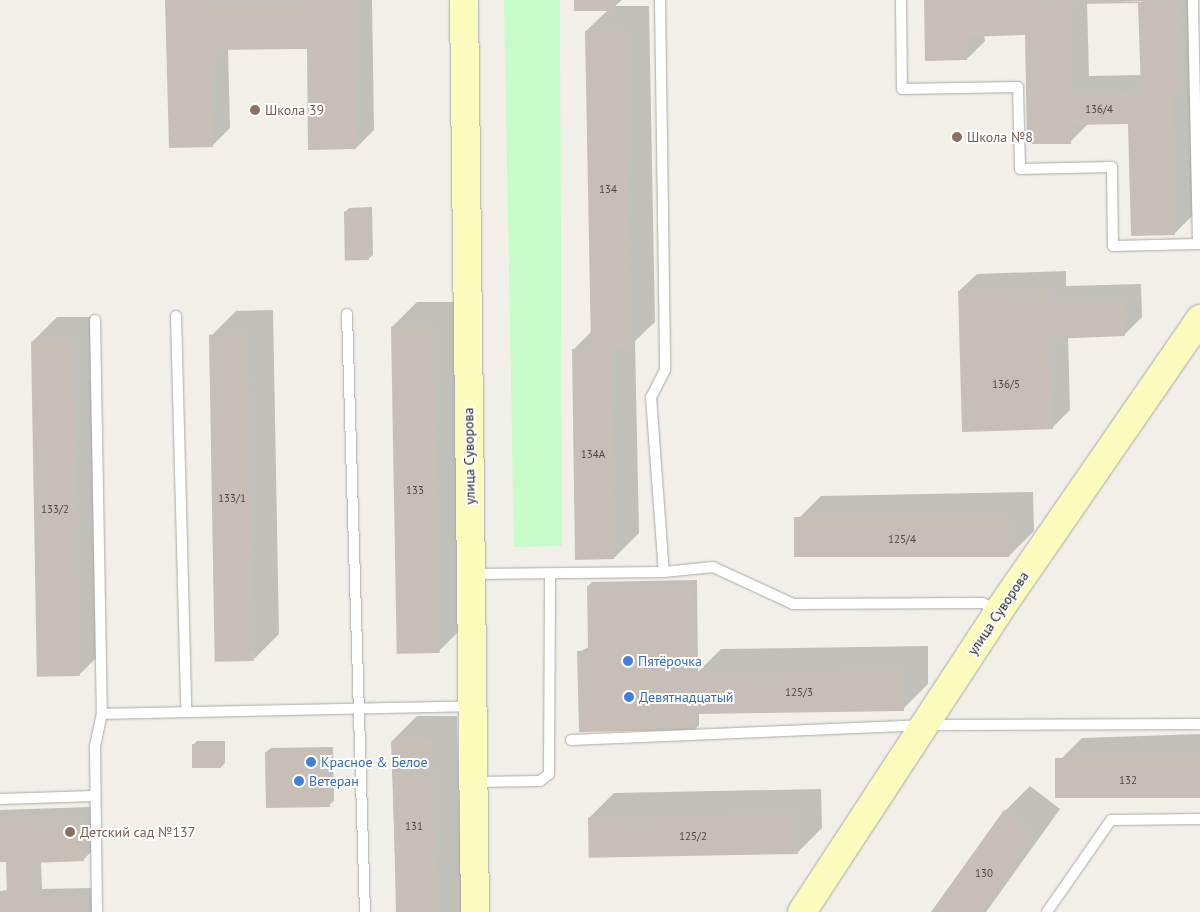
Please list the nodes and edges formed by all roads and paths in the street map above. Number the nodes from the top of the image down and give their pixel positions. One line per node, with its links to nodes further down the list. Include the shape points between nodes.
1 (464, 0): 10 (street, улица Суворова)
2 (660, 0): 9 (lane, via 665,370 652,397)
3 (901, 0): 4 (lane, via 902,89 1018,87 1020,169 1112,167 1113,246 1198,244)
4 (1193, 0)
5 (347, 314): 14 (lane)
6 (176, 316): 15 (lane)
7 (1200, 319): 12 (street, улица Суворова)
8 (95, 320): 16 (lane)
9 (664, 572): 11 (lane); 12 (lane, via 713,568 793,604 983,603)
10 (471, 574): 11 (lane); 13 (street, улица Суворова)
11 (550, 574): 20 (lane, via 549,774 540,781)
12 (998, 612): 18 (street, улица Суворова)
13 (474, 706): 14 (lane); 20 (street, улица Суворова)
14 (360, 709): 15 (lane); 25 (lane)
15 (186, 712): 16 (lane)
16 (102, 714): 21 (lane, via 95,746)
17 (1200, 724): 18 (lane)
18 (927, 725): 19 (lane); 27 (street, улица Суворова)
19 (571, 740)
20 (474, 782): 26 (street, улица Суворова)
21 (95, 796): 22 (lane); 24 (lane)
22 (0, 799)
23 (1200, 819): 28 (lane, via 1111,820)
24 (97, 912)
25 (365, 912)
26 (476, 912)
27 (802, 912)
28 (1047, 912)

